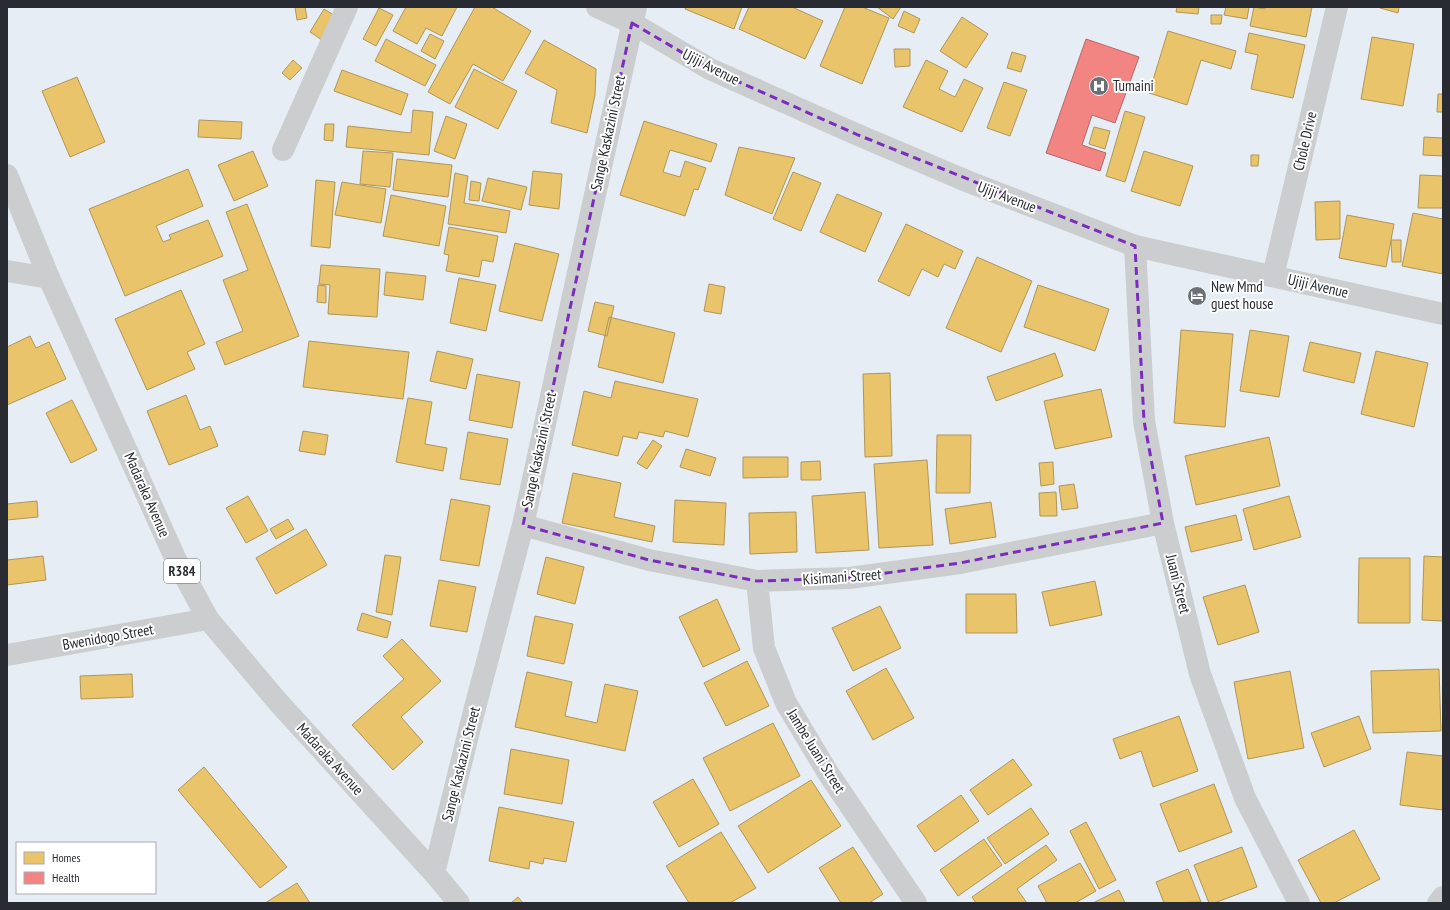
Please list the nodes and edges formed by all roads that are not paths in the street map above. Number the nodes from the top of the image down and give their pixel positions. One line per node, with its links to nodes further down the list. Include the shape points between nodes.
1 (347, 7): 5 (street)
2 (597, 7): 4 (street, Ujiji Avenue)
3 (1337, 7): 9 (street, Chole Drive)
4 (634, 15): 7 (street, Ujiji Avenue, via 710,69 969,182); 13 (street, Sange Kaskazini Street)
5 (283, 150)
6 (7, 175): 10 (street, Madaraka Avenue / R384)
7 (1135, 246): 9 (street, Ujiji Avenue); 12 (street, Juani Street, via 1144,421)
8 (7, 271): 10 (street)
9 (1273, 276): 11 (street, Ujiji Avenue)
10 (49, 278): 15 (street, Madaraka Avenue / R384, via 176,560)
11 (1443, 314)
12 (1163, 523): 14 (street, Kisimani Street, via 952,564 849,578); 21 (street, Juani Street, via 1200,674 1245,798)
13 (523, 525): 14 (street, Kisimani Street, via 649,560); 17 (street, Sange Kaskazini Street, via 470,723)
14 (757, 581): 20 (street, Jambe Juani Street, via 764,648 786,703 828,773)
15 (208, 619): 16 (street, Bwenidogo Street); 17 (street, Madaraka Avenue / R384, via 278,702)
16 (7, 655)
17 (434, 873): 19 (street, Madaraka Avenue / R384)
18 (1443, 897): 22 (street)
19 (459, 903)
20 (916, 903)
21 (1299, 903)
22 (1438, 903)

